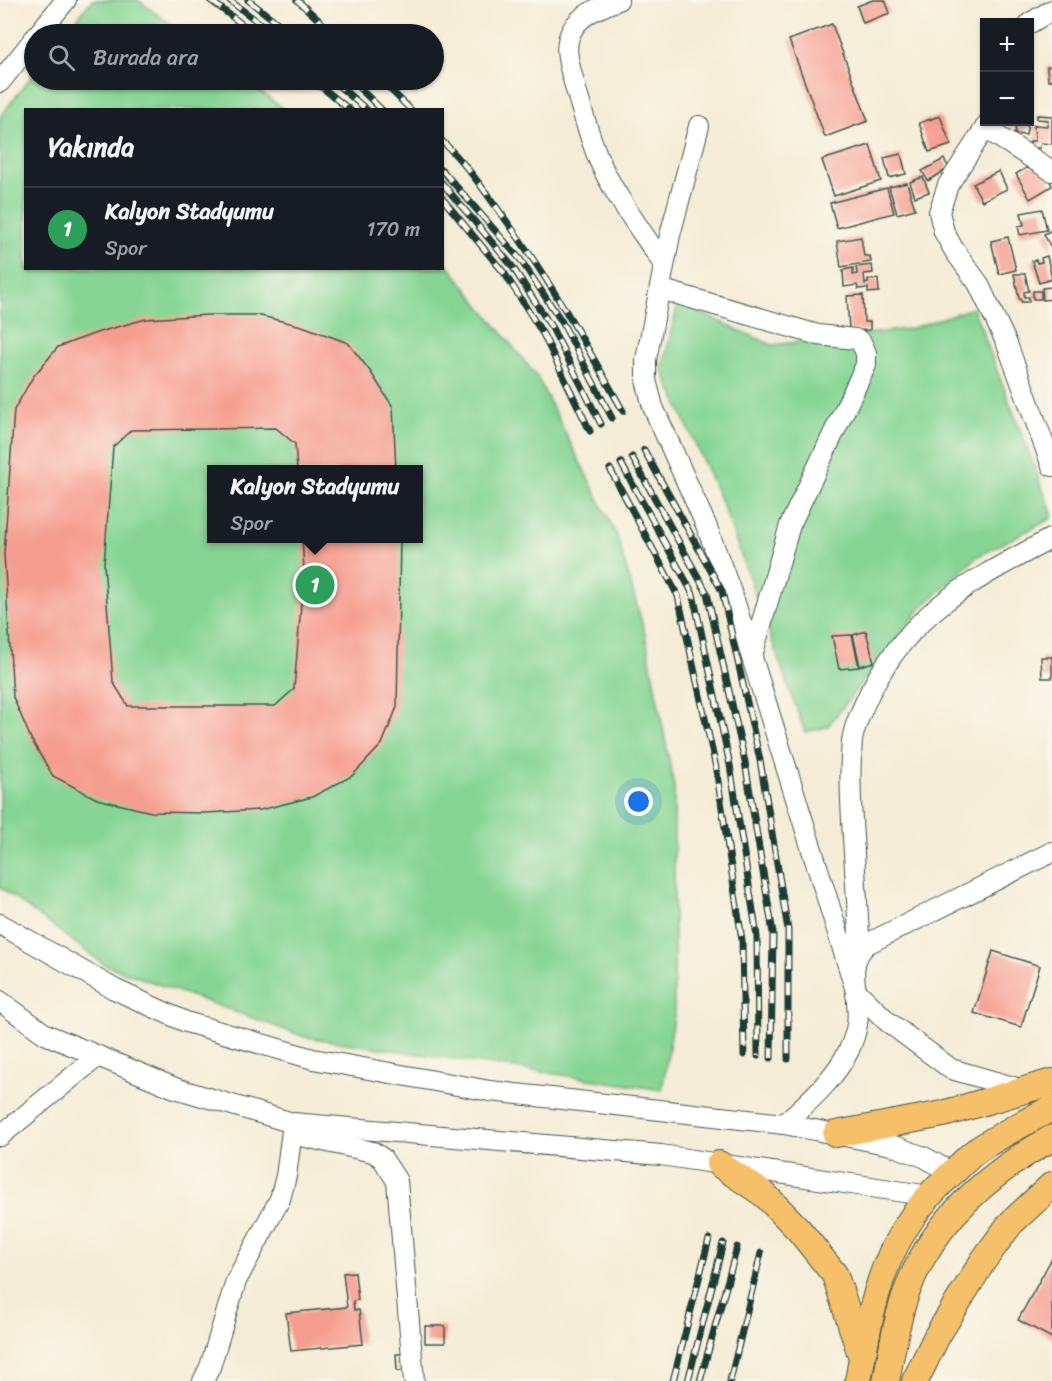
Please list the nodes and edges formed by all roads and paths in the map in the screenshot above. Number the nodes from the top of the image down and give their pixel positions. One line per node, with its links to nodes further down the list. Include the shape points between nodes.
1 (66, 0): 5 (street)
2 (618, 0): 12 (street, via 586,14 574,27 567,47 569,64 600,162)
3 (1052, 10): 4 (street)
4 (1034, 20)
5 (46, 24)
6 (24, 52): 7 (street)
7 (0, 82)
8 (699, 126): 12 (street)
9 (986, 126): 14 (street, via 948,185 939,212 944,232 978,283 1007,344)
10 (988, 126): 11 (street)
11 (1052, 171)
12 (664, 265): 13 (street)
13 (660, 289): 16 (street, via 646,360 648,389 706,525); 16 (street, via 818,335 855,339 866,353 866,365 790,525)
14 (1052, 466)
15 (1052, 538): 19 (street, via 973,580 927,615 905,638 865,702 852,739 850,789)
16 (752, 656): 20 (street)
17 (1052, 852): 19 (street)
18 (0, 924): 26 (street, via 114,989 186,1022 313,1059 490,1091)
19 (860, 950): 20 (street, via 855,963)
20 (856, 992): 24 (street, via 888,1022 951,1069); 26 (street, via 858,1022 849,1050 823,1088)
21 (0, 1001): 22 (street, via 45,1034)
22 (98, 1056): 27 (street, via 175,1088); 29 (street)
23 (1052, 1082): 24 (main road)
24 (1027, 1091): 28 (main road, via 943,1114)
25 (1052, 1107): 32 (main road, via 975,1152)
26 (784, 1124): 28 (street)
27 (293, 1128): 31 (street, via 662,1155); 37 (street, via 280,1199 236,1281); 38 (street, via 374,1152 397,1181)
28 (836, 1134): 32 (street, via 891,1145)
29 (0, 1136)
30 (1052, 1138): 35 (main road, via 1004,1167)
31 (719, 1164): 34 (street); 36 (main road, via 765,1195 835,1275)
32 (952, 1173): 34 (main road); 35 (main road)
33 (1052, 1185): 40 (main road, via 1010,1224 983,1261)
34 (930, 1196): 35 (main road); 36 (main road, via 898,1237 882,1274)
35 (965, 1202): 39 (main road, via 933,1239 912,1277)
36 (860, 1370)
37 (203, 1381)
38 (414, 1381)
39 (886, 1381)
40 (915, 1381)

